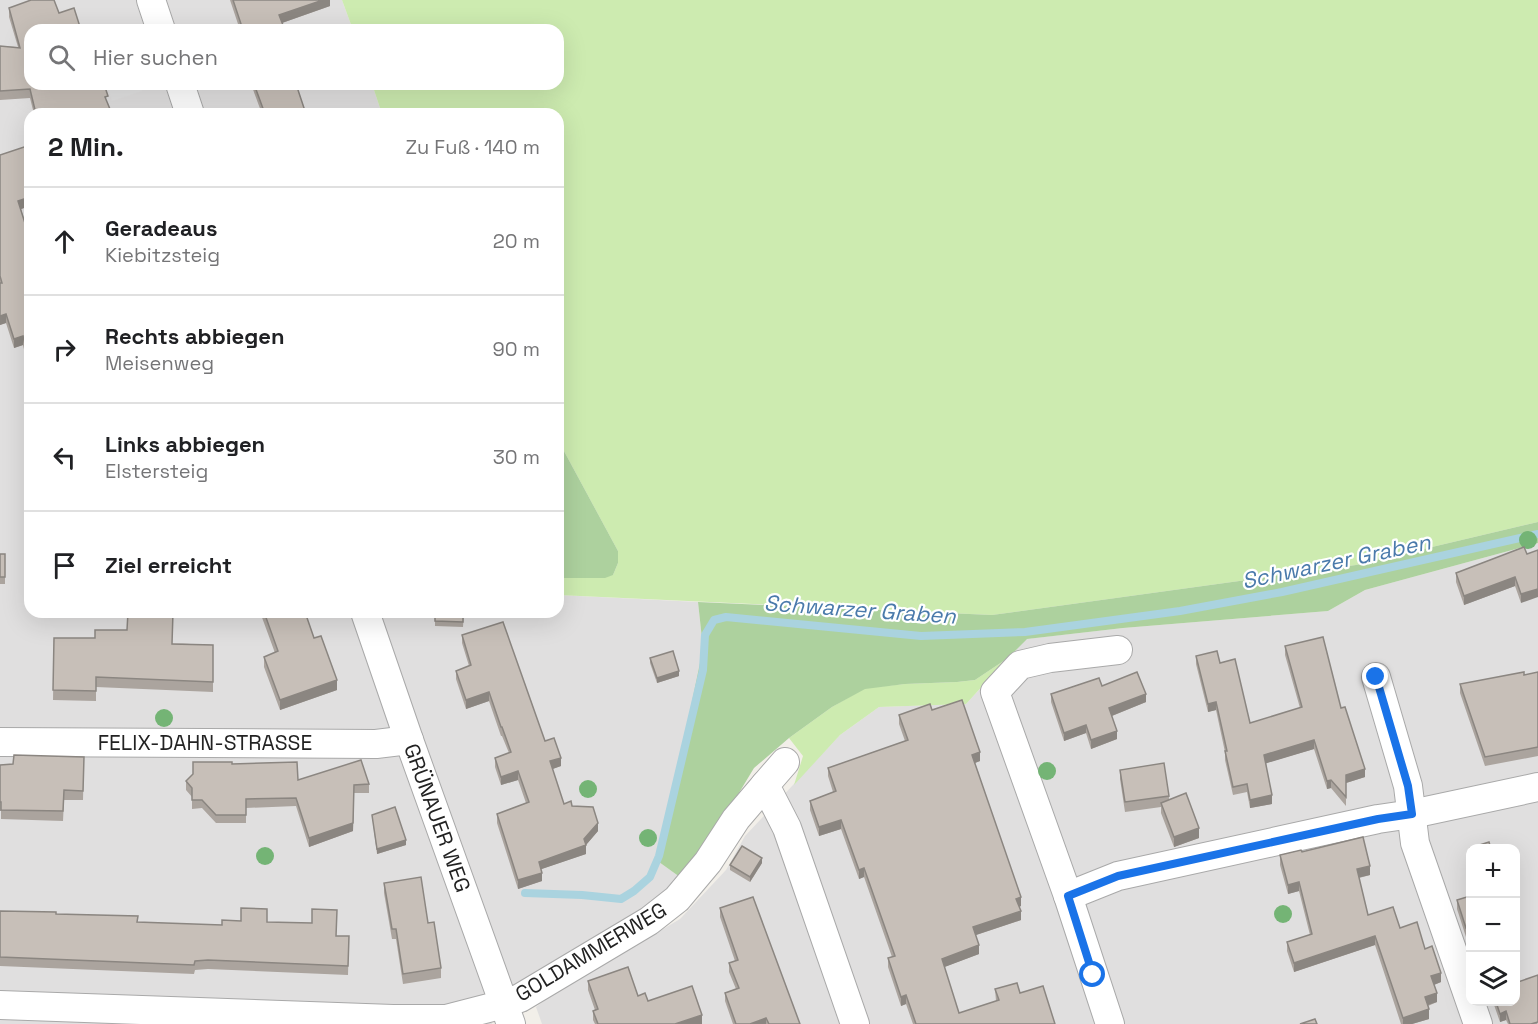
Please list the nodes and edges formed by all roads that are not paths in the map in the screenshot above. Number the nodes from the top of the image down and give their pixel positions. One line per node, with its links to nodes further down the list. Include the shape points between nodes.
1 (151, 0): 2 (street)
2 (159, 24)
3 (182, 90): 4 (street)
4 (188, 108)
5 (366, 618): 8 (street, GRÜNAUER WEG)
6 (1118, 650): 14 (street, via 1050,657 1020,665 995,692)
7 (1376, 677): 13 (street, via 1408,786)
8 (409, 740): 9 (street, FELIX-DAHN-STRASSE, via 376,744); 16 (street, GRÜNAUER WEG)
9 (0, 742)
10 (785, 762): 11 (street, GOLDAMMERWEG)
11 (765, 785): 16 (street, GOLDAMMERWEG, via 677,899 649,921 520,998); 17 (street, via 787,828)
12 (1538, 787): 13 (street)
13 (1412, 814): 14 (street, via 1118,876); 19 (street, via 1415,843)
14 (1068, 896): 18 (street)
15 (0, 1005): 16 (street, GOLDAMMERWEG, via 404,1019)
16 (508, 1014)
17 (855, 1024)
18 (1110, 1024)
19 (1478, 1024)

